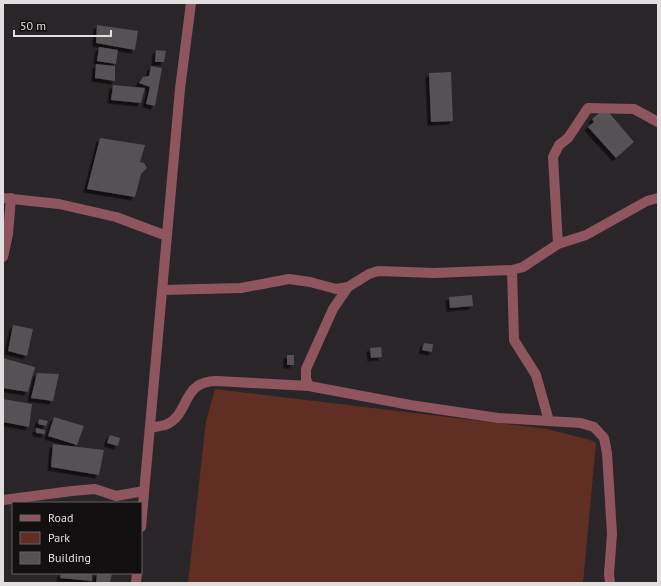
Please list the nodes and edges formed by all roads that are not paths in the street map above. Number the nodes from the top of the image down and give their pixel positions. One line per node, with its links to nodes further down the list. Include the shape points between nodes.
1 (191, 3): 5 (street, via 180,89)
2 (658, 122): 6 (street, via 634,109 588,108 568,138 559,145 554,157)
3 (7, 198): 5 (street, via 59,204 116,217); 7 (street, via 8,234)
4 (658, 198): 6 (street, via 647,201 586,235)
5 (167, 236): 10 (street)
6 (558, 244): 8 (street, via 531,263)
7 (3, 256)
8 (512, 270): 9 (street, via 434,273 378,271); 12 (street, via 514,340 536,375)
9 (348, 287): 10 (street, via 336,289 289,279 241,288); 11 (street, via 333,309 306,369)
10 (162, 290): 13 (street)
11 (309, 386): 12 (street, via 498,418); 13 (street, via 206,381 195,387 176,417 166,424)
12 (550, 421): 17 (street, via 581,423 594,427 604,438 612,534 608,574)
13 (150, 428): 14 (street)
14 (144, 491): 15 (street, via 116,496 95,490 72,490); 16 (street)
15 (3, 500)
16 (142, 515)
17 (610, 583)

